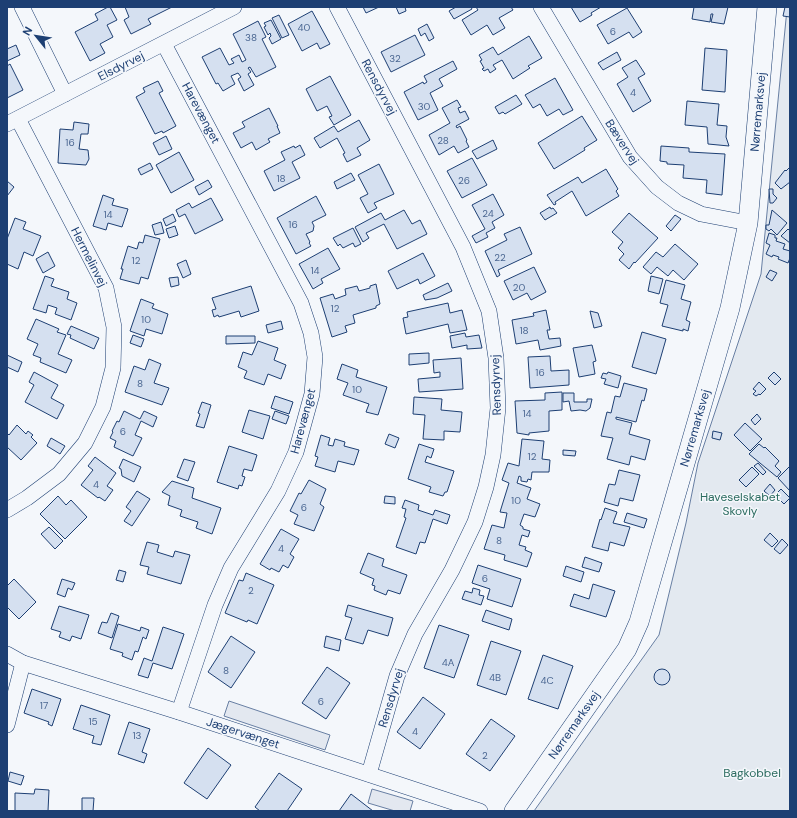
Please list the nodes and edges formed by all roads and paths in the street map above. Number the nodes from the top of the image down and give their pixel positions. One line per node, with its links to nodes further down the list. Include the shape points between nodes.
1 (22, 7): 8 (street)
2 (234, 7): 6 (street, Elsdyrvej)
3 (337, 7): 16 (street, Rensdyrvej, via 463,248 489,311 496,358 498,400 493,455 474,522 452,570 414,634 397,676)
4 (542, 7): 10 (street, Bævervej, via 630,157 657,187 678,203 701,214)
5 (767, 7): 10 (street, Nørremarksvej)
6 (212, 12): 7 (street, Elsdyrvej)
7 (164, 44): 8 (street, Elsdyrvej); 14 (street, Harevænget, via 301,303 311,333 315,357 312,394 296,452 278,491 231,568 215,605)
8 (65, 94): 9 (street, Elsdyrvej)
9 (12, 121): 11 (street, Hermelinvej, via 106,288 114,327 113,368 103,407 85,443 59,474)
10 (748, 223): 18 (street, Nørremarksvej, via 730,308 639,622 627,649)
11 (7, 510)
12 (7, 654): 13 (street, Jægervænget)
13 (23, 663): 14 (street, Jægervænget); 15 (street)
14 (179, 712): 16 (street, Jægervænget)
15 (7, 725)
16 (369, 774): 17 (street, Jægervænget)
17 (480, 811)
18 (514, 811)

